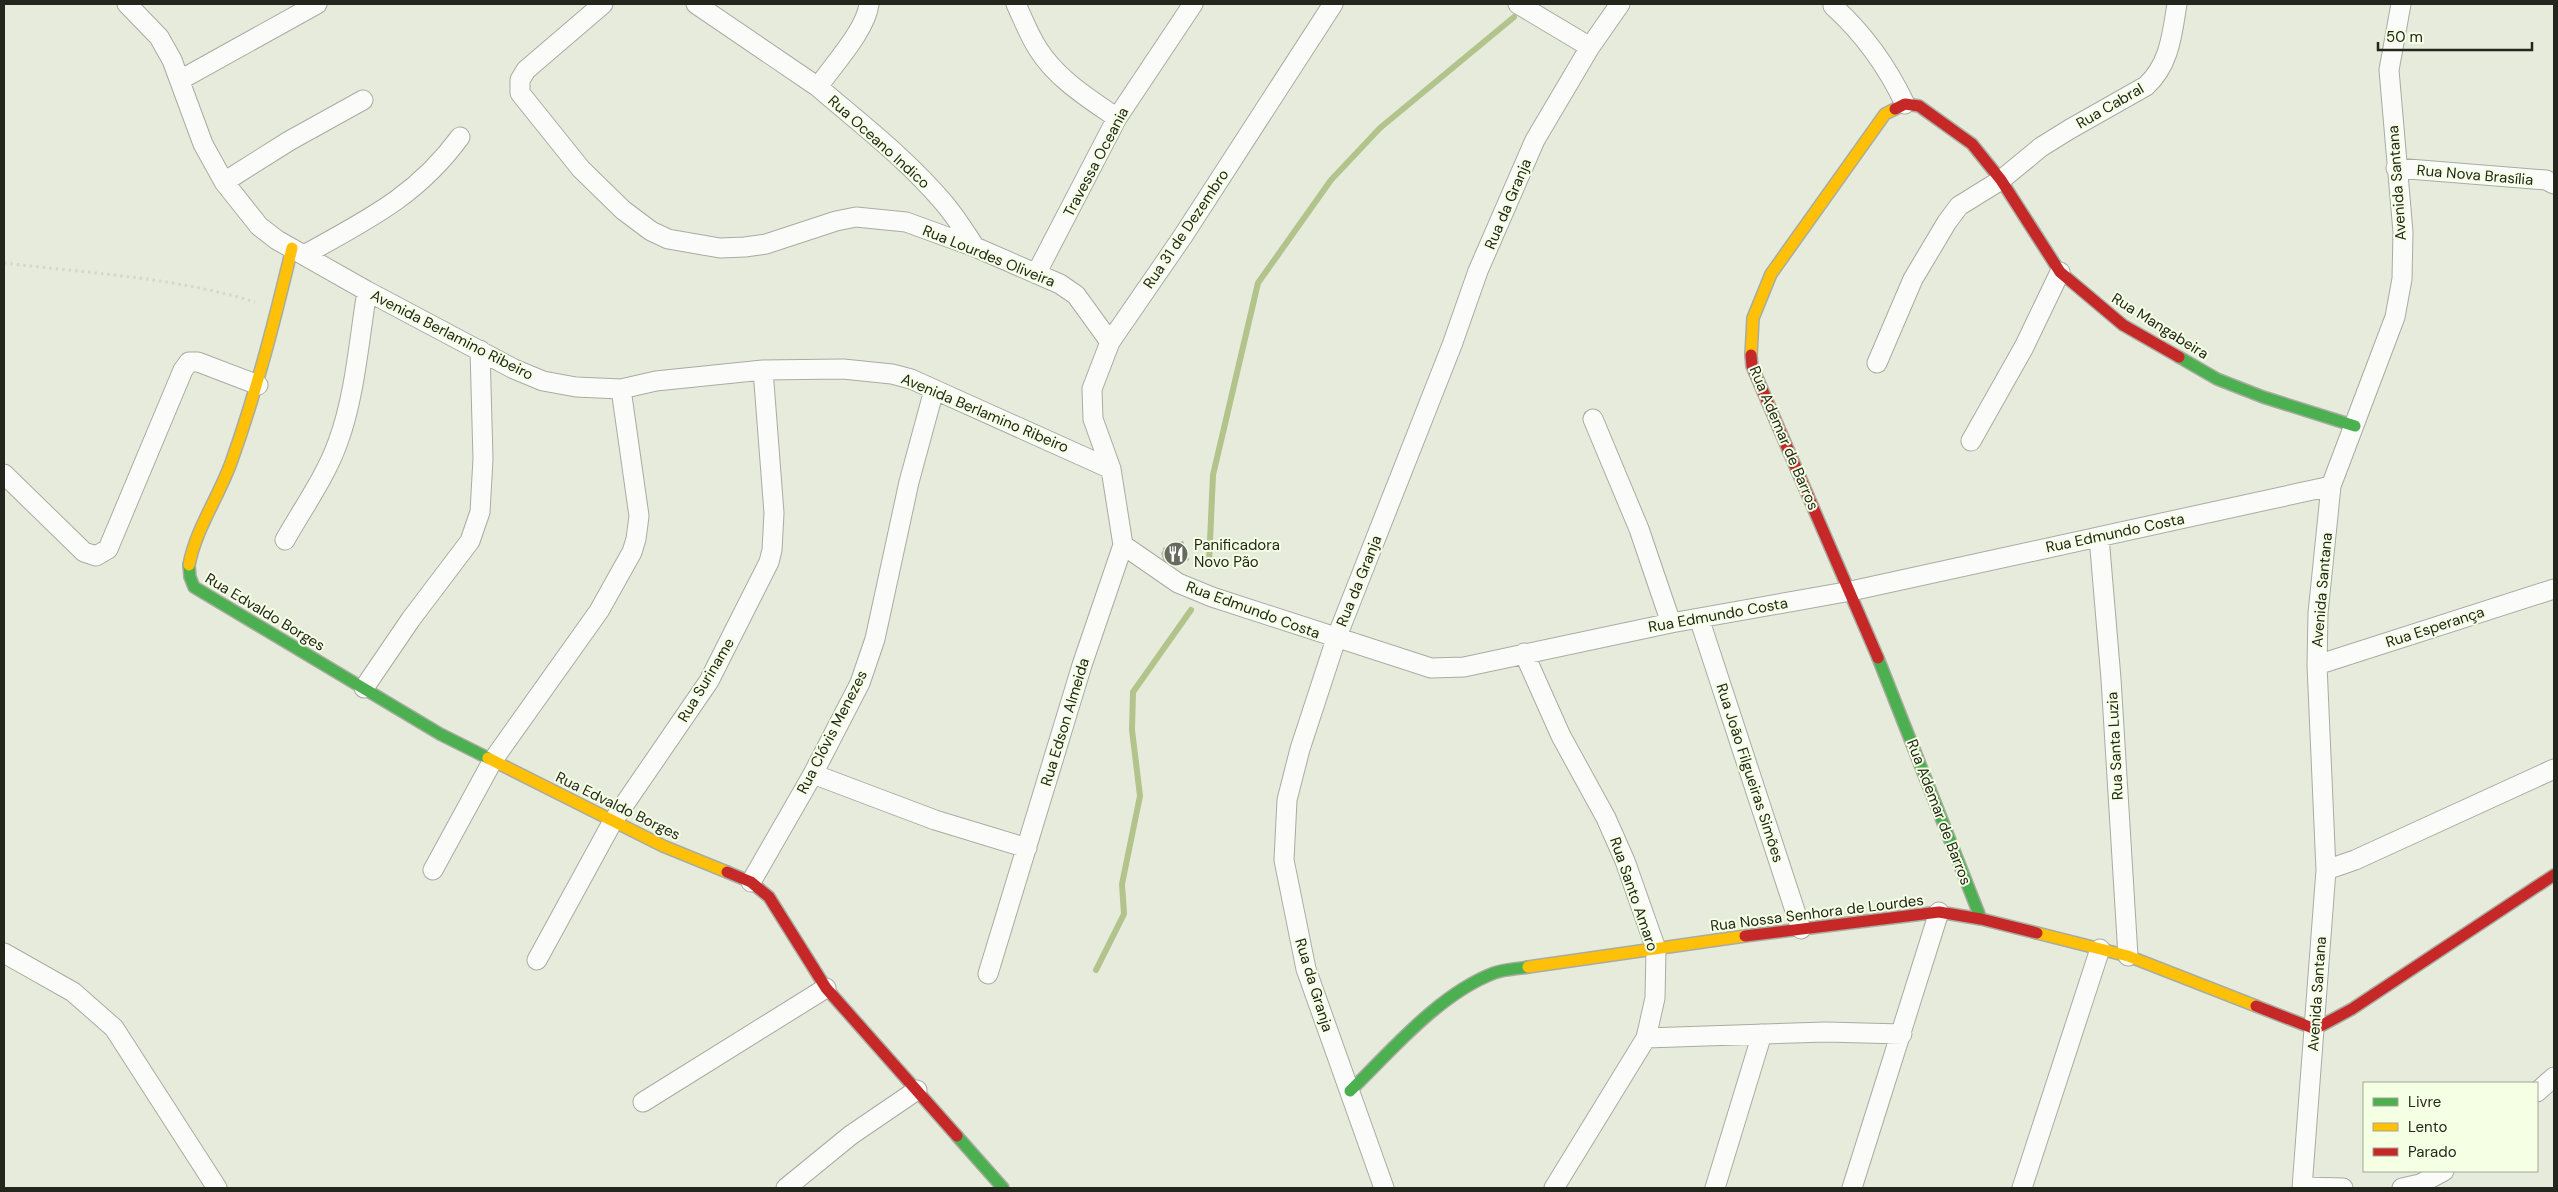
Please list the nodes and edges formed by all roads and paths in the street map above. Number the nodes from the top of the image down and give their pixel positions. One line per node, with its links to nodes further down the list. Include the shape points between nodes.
1 (127, 4): 15 (street, Avenida Berlamino Ribeiro, via 159,37)
2 (317, 4): 15 (street)
3 (603, 4): 25 (street, Rua Lourdes Oliveira, via 526,70 520,80 520,93 580,169 623,210 651,231 668,239 720,248 766,244 856,217 906,222)
4 (696, 4): 16 (street, Rua Oceano Indico)
5 (869, 4): 16 (street, via 860,28)
6 (1016, 4): 19 (street, via 1038,50 1054,69 1087,98)
7 (1193, 4): 19 (street, Travessa Oceania)
8 (1333, 4): 32 (street, Rua 31 de Dezembro)
9 (1518, 4): 14 (street)
10 (1620, 4): 14 (street, Rua da Granja)
11 (2177, 4): 22 (street, Rua Cabral, via 2170,45 2157,76 2146,86 2070,128)
12 (2400, 4): 21 (street, Avenida Santana, via 2389,70)
13 (1833, 6): 18 (street, via 1858,28 1894,81)
14 (1590, 47): 52 (street, Rua da Granja, via 1535,140 1478,272)
15 (180, 80): 23 (street, Avenida Berlamino Ribeiro, via 203,144)
16 (818, 87): 25 (street, Rua Oceano Indico, via 894,151 945,204)
17 (363, 100): 23 (street)
18 (1905, 104): 22 (street, via 1919,106 1972,144); 49 (street, Rua Ademar de Barros, via 1885,114 1771,274 1756,302 1749,337 1752,366)
19 (1117, 118): 29 (street, Travessa Oceania)
20 (460, 137): 26 (street, via 442,162 406,194)
21 (2396, 168): 24 (street, Rua Nova Brasília, via 2546,180); 40 (street, Avenida Santana, via 2402,232 2402,280 2395,317)
22 (2001, 180): 28 (street, Rua Mangabeira); 34 (street, Rua Cabral, via 1959,206 1947,222 1913,279)
23 (224, 182): 26 (street, Avenida Berlamino Ribeiro, via 259,226)
24 (2554, 184)
25 (975, 247): 29 (street, Rua Lourdes Oliveira)
26 (298, 252): 30 (street, Avenida Berlamino Ribeiro); 31 (street, Rua Edvaldo Borges)
27 (4, 263): 31 (path, via 171,284 232,295)
28 (2060, 272): 40 (street, Rua Mangabeira, via 2123,325 2217,379); 41 (street, via 2024,347)
29 (1036, 274): 32 (street, Rua Lourdes Oliveira, via 1076,294)
30 (367, 291): 33 (street, Avenida Berlamino Ribeiro); 46 (street, via 346,415 338,442)
31 (278, 309): 36 (street, Rua Edvaldo Borges)
32 (1110, 342): 42 (street, Rua 31 de Dezembro, via 1092,389 1093,419)
33 (480, 350): 37 (street, Avenida Berlamino Ribeiro, via 543,381 576,387); 55 (street, via 483,459 480,512 470,541)
34 (1877, 363)
35 (763, 370): 37 (street, Avenida Berlamino Ribeiro, via 656,381); 38 (street, Avenida Berlamino Ribeiro, via 843,369 892,374); 59 (street, Rua Suriname, via 774,513 769,562 709,681)
36 (258, 385): 43 (street, via 198,362 189,362 108,549 96,556 84,552); 55 (street, Rua Edvaldo Borges, via 218,495 192,552 189,580 194,587)
37 (621, 389): 56 (street, via 639,516 632,552 600,611)
38 (934, 390): 42 (street, Avenida Berlamino Ribeiro); 58 (street, Rua Clóvis Menezes, via 909,482 876,639 860,683)
39 (1593, 419): 51 (street, via 1639,529)
40 (2355, 426): 44 (street, Avenida Santana)
41 (1971, 441)
42 (1112, 469): 47 (street, Rua Edson Almeida)
43 (4, 474)
44 (2331, 486): 45 (street, Rua Edmundo Costa); 54 (street, Avenida Santana, via 2318,613)
45 (2099, 537): 49 (street, Rua Edmundo Costa); 71 (street, Rua Santa Luzia)
46 (285, 540)
47 (1123, 545): 52 (street, Rua Edmundo Costa, via 1178,583); 60 (street, Rua Edson Almeida, via 1082,665)
48 (2554, 589): 54 (street, Rua Esperança)
49 (1851, 591): 50 (street, Rua Edmundo Costa); 66 (street, Rua Ademar de Barros)
50 (1699, 618): 51 (street, Rua Edmundo Costa); 67 (street, Rua João Filgueiras Simões)
51 (1671, 623): 53 (street, Rua Edmundo Costa)
52 (1336, 639): 53 (street, Rua Edmundo Costa, via 1431,668 1488,663); 81 (street, Rua da Granja, via 1287,800 1284,860 1306,970)
53 (1524, 653): 68 (street, Rua Santo Amaro, via 1561,736 1606,818)
54 (2317, 665): 62 (street, Avenida Santana)
55 (364, 688): 56 (street, Rua Edvaldo Borges, via 440,734)
56 (493, 760): 59 (street, Rua Edvaldo Borges); 61 (street)
57 (2554, 769): 62 (street, via 2355,860)
58 (813, 774): 60 (street, via 935,820); 64 (street, Rua Clóvis Menezes)
59 (613, 821): 64 (street, Rua Edvaldo Borges, via 663,846); 72 (street, Rua Suriname)
60 (1027, 848): 73 (street, Rua Edson Almeida)
61 (433, 870)
62 (2326, 870): 75 (street, Avenida Santana)
63 (2554, 875): 75 (street, via 2384,988)
64 (751, 882): 74 (street, Rua Edvaldo Borges, via 769,897)
65 (1939, 912): 66 (street, Rua Nossa Senhora de Lourdes); 67 (street, Rua Nossa Senhora de Lourdes); 77 (street)
66 (1981, 919): 69 (street, Rua Nossa Senhora de Lourdes)
67 (1801, 928): 68 (street, Rua Nossa Senhora de Lourdes)
68 (1656, 949): 78 (street, Rua Santo Amaro, via 1655,998); 81 (street, Rua Nossa Senhora de Lourdes, via 1525,966 1496,972 1470,984 1440,1005)
69 (2100, 949): 71 (street, Rua Nossa Senhora de Lourdes); 93 (street)
70 (4, 952): 86 (street, via 73,992 114,1028)
71 (2128, 956): 75 (street, Rua Nossa Senhora de Lourdes)
72 (538, 960)
73 (988, 974)
74 (826, 988): 80 (street, Rua Edvaldo Borges); 83 (street)
75 (2315, 1029): 85 (street, Avenida Santana)
76 (1762, 1034): 77 (street); 78 (street); 91 (street)
77 (1902, 1034): 92 (street)
78 (1646, 1038): 90 (street, Rua Santo Amaro)
79 (2554, 1077): 82 (street)
80 (916, 1090): 87 (street, via 851,1135); 88 (street, Rua Edvaldo Borges)
81 (1350, 1091): 89 (street, Rua da Granja)
82 (2538, 1091)
83 (643, 1102)
84 (2442, 1172): 95 (street, via 2420,1184)
85 (2302, 1187): 94 (street)
86 (217, 1188)
87 (786, 1188)
88 (1003, 1188)
89 (1384, 1188)
90 (1554, 1188)
91 (1715, 1188)
92 (1852, 1188)
93 (2022, 1188)
94 (2343, 1188)
95 (2402, 1188)

